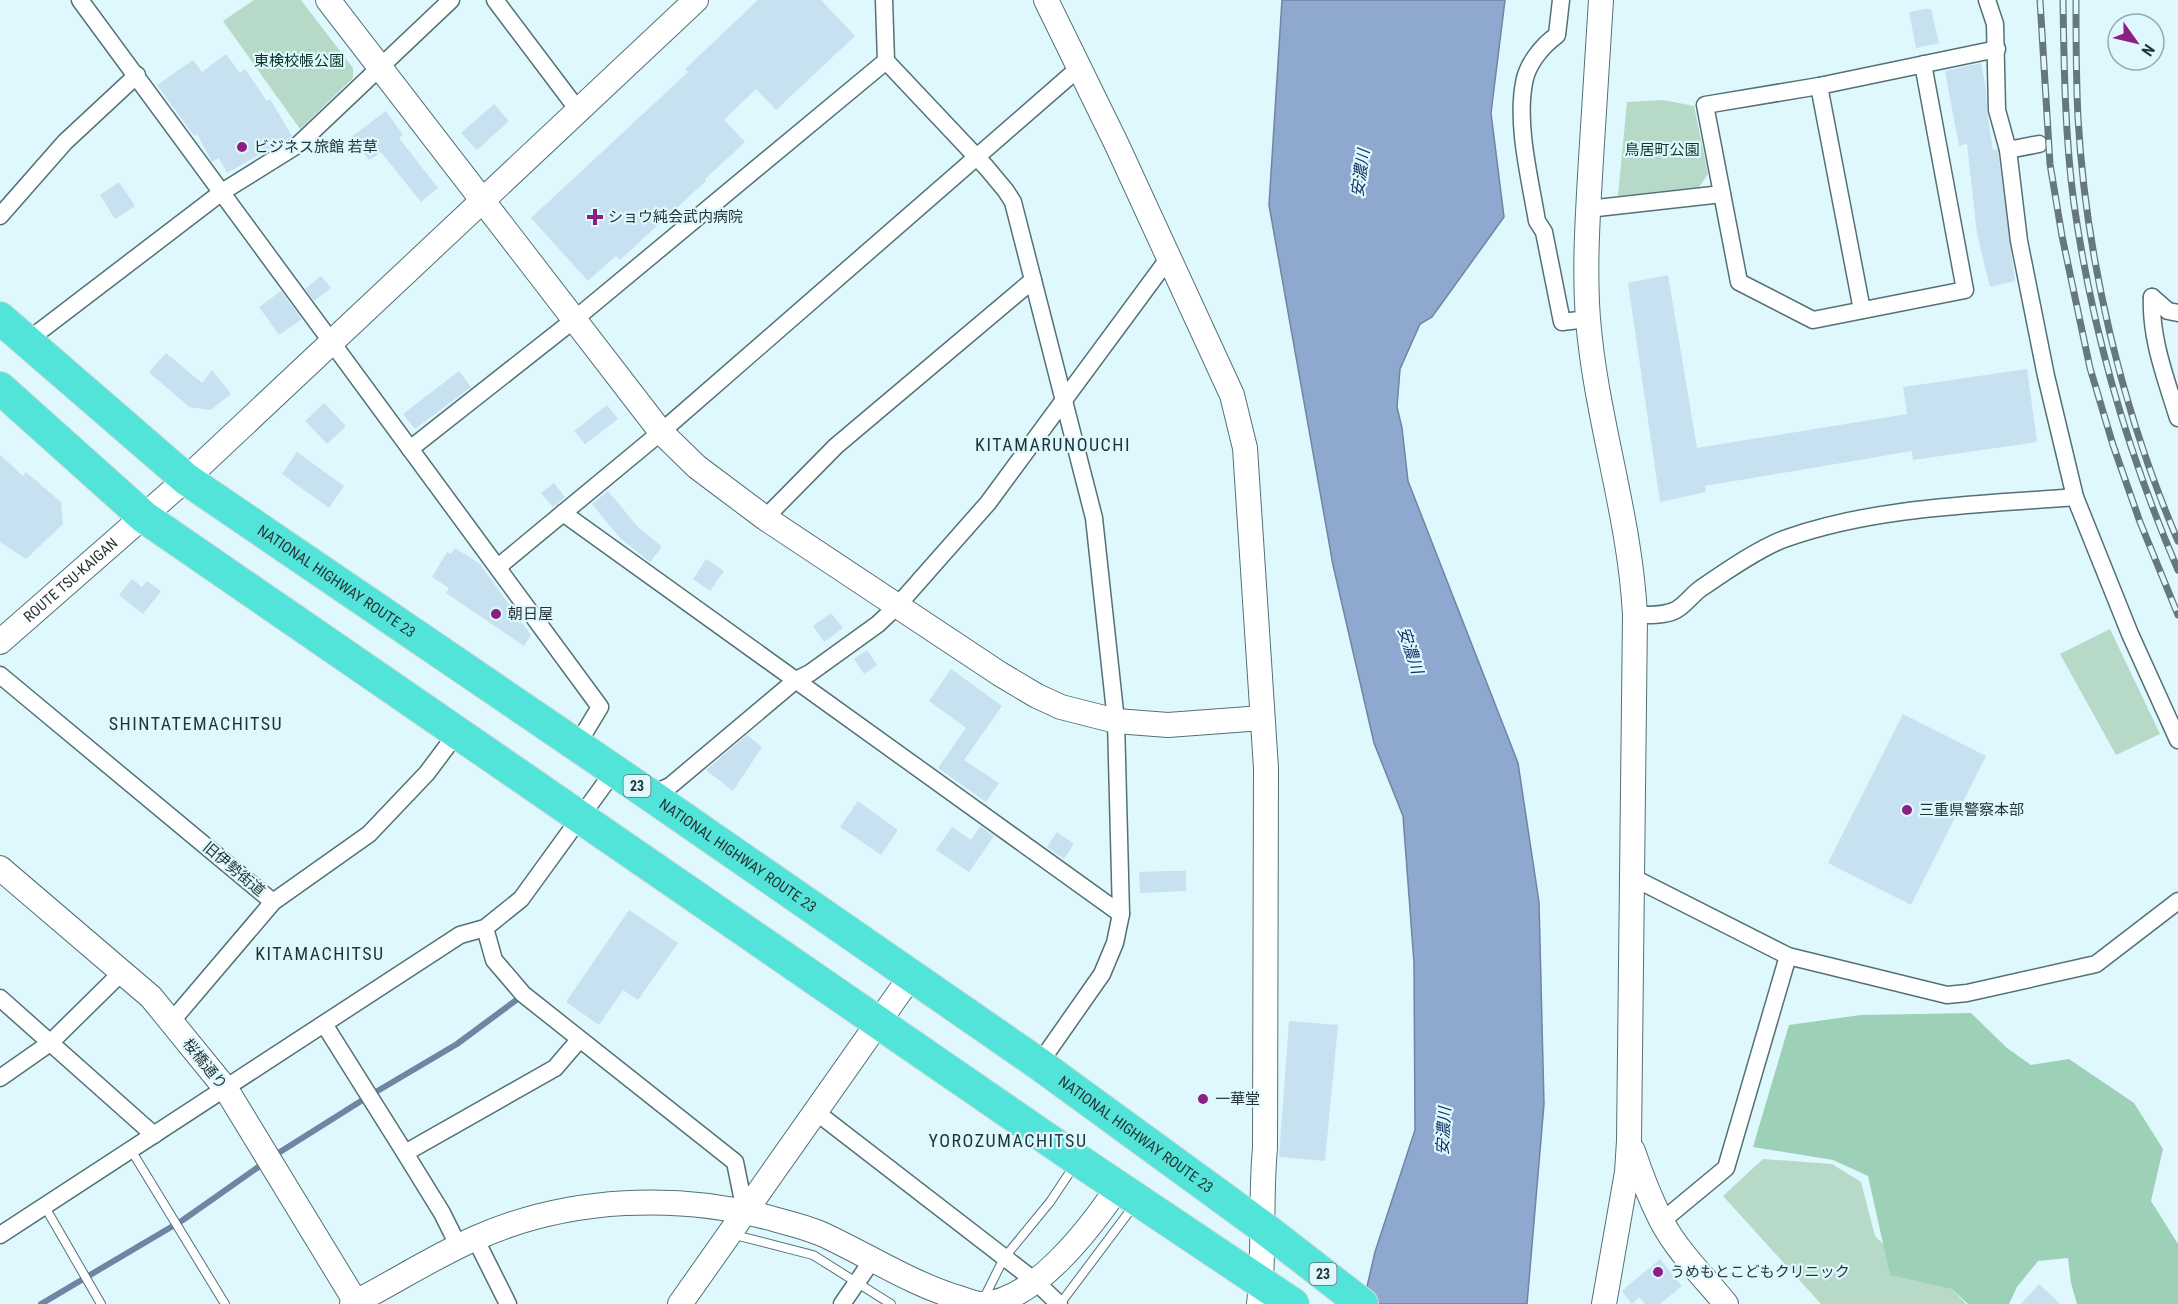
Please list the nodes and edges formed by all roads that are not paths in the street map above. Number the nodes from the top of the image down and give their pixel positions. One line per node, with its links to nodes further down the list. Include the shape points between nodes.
1 (80, 0): 16 (street)
2 (328, 0): 14 (street)
3 (451, 0): 14 (street)
4 (495, 0): 18 (street)
5 (696, 0): 18 (street, ROUTE TSU-KAIGAN)
6 (884, 0): 12 (street)
7 (1046, 0): 15 (street)
8 (1561, 0): 32 (street, via 1557,35 1530,65 1524,83 1522,122 1537,221 1544,232 1562,322)
9 (1601, 0): 25 (street)
10 (1986, 0): 11 (street, via 1995,24)
11 (1997, 49): 13 (street); 20 (street, via 1997,110)
12 (886, 61): 21 (street); 33 (street)
13 (1923, 64): 17 (street); 29 (street, via 1965,290)
14 (380, 67): 22 (street, via 299,144); 24 (street)
15 (1080, 67): 21 (street); 27 (street)
16 (137, 75): 22 (street); 26 (street, via 65,142)
17 (1819, 86): 23 (street, via 1705,105); 29 (street)
18 (578, 110): 24 (street, ROUTE TSU-KAIGAN)
19 (2039, 144): 20 (street)
20 (2007, 150): 42 (street, via 2019,241)
21 (975, 157): 28 (street, via 1013,202); 39 (street)
22 (222, 192): 34 (street); 35 (street)
23 (1722, 194): 25 (street); 29 (street, via 1739,282 1813,320)
24 (483, 200): 33 (street); 35 (street, ROUTE TSU-KAIGAN)
25 (1588, 209): 32 (street)
26 (0, 216)
27 (1168, 260): 37 (street); 52 (street, via 1232,395 1245,448)
28 (1033, 280): 37 (street); 45 (street, via 836,446)
29 (1862, 310)
30 (2178, 313): 38 (street, via 2168,311 2152,297 2151,317)
31 (0, 318): 34 (highway, NATIONAL HIGHWAY ROUTE 23 / 23)
32 (1588, 319): 48 (street, via 1633,575)
33 (575, 320): 39 (street); 40 (street)
34 (27, 341): 41 (highway, NATIONAL HIGHWAY ROUTE 23 / 23)
35 (333, 342): 40 (street); 41 (street, ROUTE TSU-KAIGAN)
36 (0, 388): 44 (highway)
37 (1065, 400): 47 (street, via 988,503); 54 (street, via 1094,518)
38 (2178, 418)
39 (661, 432): 43 (street); 45 (street, via 697,468)
40 (410, 449): 46 (street)
41 (186, 479): 44 (street, ROUTE TSU-KAIGAN); 57 (highway, NATIONAL HIGHWAY ROUTE 23 / 23)
42 (2075, 497): 48 (street, via 1908,511 1832,524 1784,539 1761,551 1699,590 1676,610); 53 (street, via 2130,634)
43 (563, 513): 46 (street); 51 (street)
44 (144, 518): 49 (street, ROUTE TSU-KAIGAN); 55 (highway)
45 (765, 518): 47 (street)
46 (498, 567): 57 (street, via 600,707)
47 (898, 605): 51 (street, via 878,624); 54 (street, via 1037,696 1061,707)
48 (1635, 615): 62 (street)
49 (0, 642)
50 (0, 675): 64 (street, 旧伊勢街道)
51 (796, 680): 59 (street, via 670,786); 65 (street)
52 (1262, 718): 54 (street, via 1168,725); 91 (street)
53 (2174, 719): 56 (street)
54 (1116, 721): 65 (street)
55 (457, 733): 60 (highway); 64 (street, 旧伊勢街道, via 427,773 369,834)
56 (2178, 740)
57 (577, 745): 58 (highway, NATIONAL HIGHWAY ROUTE 23 / 23)
58 (614, 771): 59 (highway, NATIONAL HIGHWAY ROUTE 23 / 23); 60 (street)
59 (650, 795): 69 (highway, NATIONAL HIGHWAY ROUTE 23 / 23)
60 (581, 817): 66 (street, via 521,899); 72 (highway)
61 (0, 868): 68 (street, 桜橋通り)
62 (1632, 877): 67 (street); 81 (street)
63 (2178, 901): 67 (street, via 2096,964 1967,993 1947,995)
64 (273, 902): 71 (street)
65 (1121, 914): 76 (street, via 1115,943 1102,974)
66 (485, 928): 73 (street, via 460,935); 74 (street, via 494,960 523,994)
67 (1788, 956): 88 (street, via 1726,1168)
68 (122, 972): 71 (street, 桜橋通り, via 151,997); 75 (street)
69 (911, 976): 72 (street); 76 (highway, NATIONAL HIGHWAY ROUTE 23 / 23)
70 (0, 998): 75 (street)
71 (171, 1022): 78 (street, 桜橋通り)
72 (879, 1022): 79 (street); 84 (highway)
73 (324, 1024): 78 (street); 83 (street)
74 (579, 1040): 83 (street, via 555,1068); 87 (street, via 735,1162)
75 (50, 1043): 77 (street); 80 (street)
76 (1039, 1064): 91 (highway, NATIONAL HIGHWAY ROUTE 23 / 23)
77 (0, 1078)
78 (226, 1089): 80 (street); 98 (street, 桜橋通り)
79 (816, 1112): 87 (street); 93 (street)
80 (154, 1134): 82 (street)
81 (1629, 1141): 88 (street); 108 (street, via 1628,1172)
82 (131, 1150): 86 (street); 100 (lane)
83 (405, 1153): 92 (street, via 442,1213)
84 (1078, 1160): 85 (highway); 93 (lane)
85 (1128, 1194): 95 (street); 97 (highway); 106 (lane)
86 (45, 1207): 90 (street); 99 (lane)
87 (745, 1211): 89 (street); 92 (street, via 693,1203 639,1202 587,1207 525,1220); 94 (street, via 822,1234)
88 (1662, 1221): 109 (street)
89 (730, 1234): 96 (lane, via 813,1255); 102 (street)
90 (0, 1235)
91 (1273, 1236): 97 (street); 107 (highway, NATIONAL HIGHWAY ROUTE 23 / 23)
92 (467, 1243): 98 (street); 101 (street)
93 (1004, 1258): 95 (street); 105 (lane)
94 (873, 1259): 96 (street); 105 (street, via 937,1291)
95 (1035, 1281): 105 (street, via 1002,1300); 106 (street)
96 (857, 1282): 103 (street); 104 (lane)
97 (1275, 1297)
98 (355, 1303)
99 (100, 1304)
100 (225, 1304)
101 (508, 1304)
102 (680, 1304)
103 (842, 1304)
104 (891, 1304)
105 (980, 1304)
106 (1059, 1304)
107 (1362, 1304)
108 (1604, 1304)
109 (1726, 1304)

